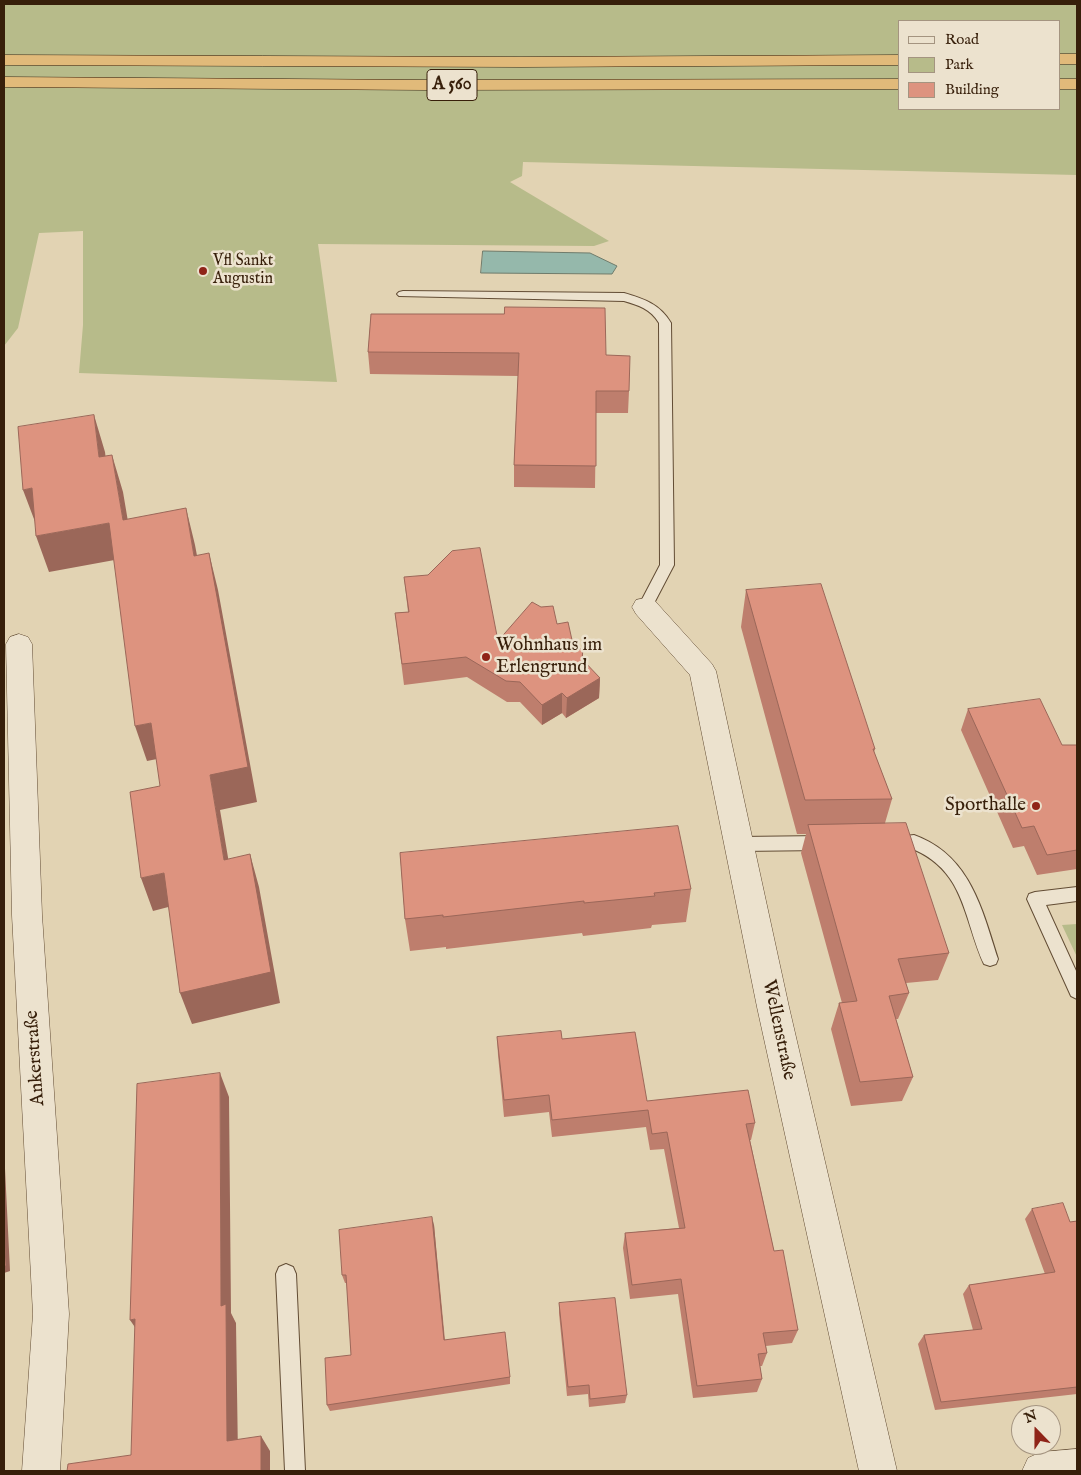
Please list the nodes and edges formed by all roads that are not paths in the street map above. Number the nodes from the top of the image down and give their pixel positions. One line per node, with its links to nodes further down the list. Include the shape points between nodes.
1 (1077, 59): 4 (highway)
2 (4, 60): 3 (highway, A 560)
3 (898, 60)
4 (1061, 60)
5 (4, 82): 6 (highway, A 560)
6 (898, 84)
7 (1061, 84): 8 (highway)
8 (1077, 84)
9 (403, 294): 10 (lane, via 624,298 644,302 660,312 666,323 667,565)
10 (645, 607): 14 (street, Wellenstraße, via 703,671)
11 (19, 644): 20 (street, Ankerstraße, via 27,915 51,1314)
12 (836, 843): 14 (lane)
13 (875, 843): 16 (lane, via 914,842 951,867 972,902)
14 (740, 844): 22 (street, Wellenstraße, via 773,1007)
15 (1077, 894): 17 (lane, via 1036,899)
16 (990, 959)
17 (1077, 992)
18 (286, 1274): 21 (lane)
19 (1077, 1468): 23 (street)
20 (41, 1471)
21 (295, 1471)
22 (878, 1471)
23 (1041, 1471)

